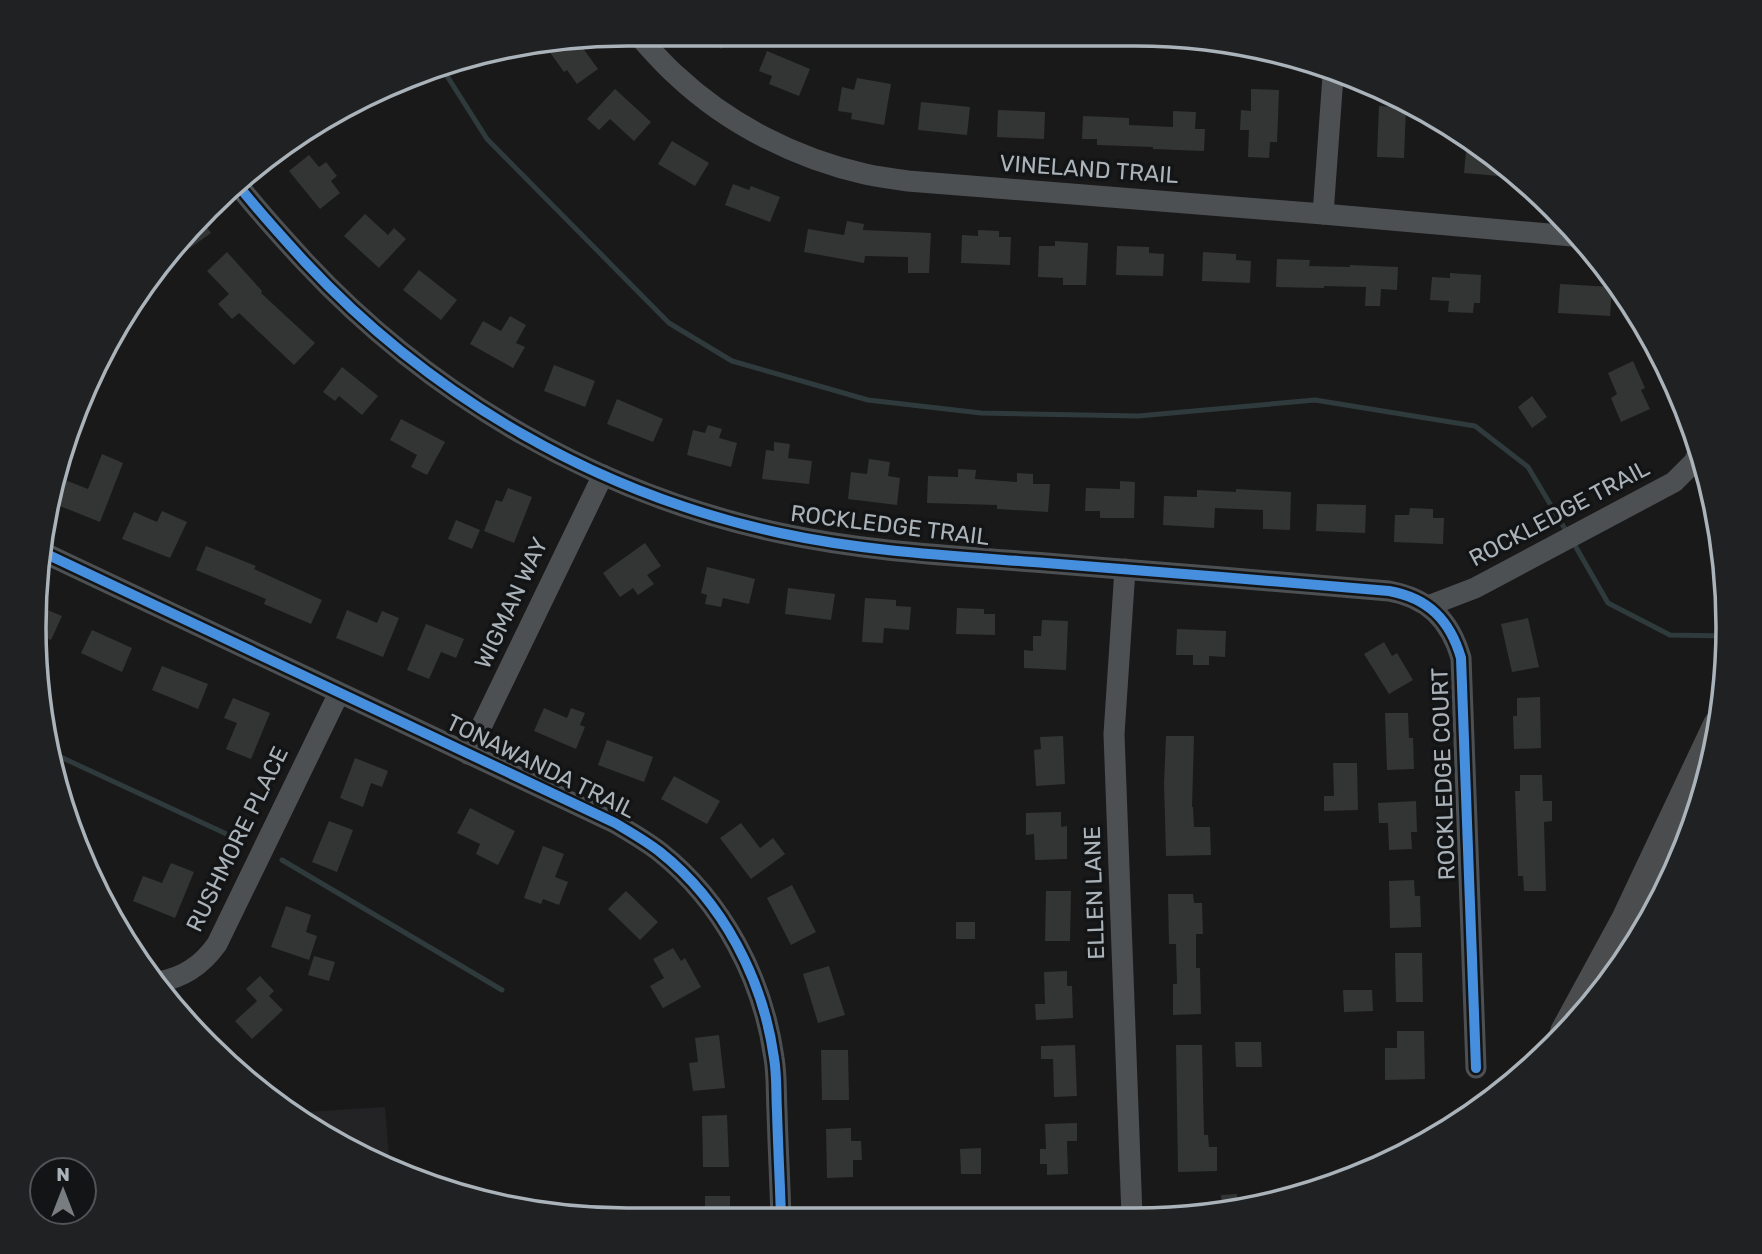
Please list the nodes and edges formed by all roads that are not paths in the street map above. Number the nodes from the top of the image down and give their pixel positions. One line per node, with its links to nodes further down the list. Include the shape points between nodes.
1 (648, 46): 4 (street, VINELAND TRAIL, via 676,76 734,119 773,141 864,174)
2 (1333, 80): 4 (street)
3 (243, 191): 7 (street, ROCKLEDGE TRAIL, via 325,284 422,369 514,430)
4 (1323, 214): 5 (street, VINELAND TRAIL)
5 (1564, 235)
6 (1693, 463): 11 (street, ROCKLEDGE TRAIL, via 1674,482 1475,588)
7 (603, 475): 9 (street, ROCKLEDGE TRAIL, via 726,520 812,540 903,552); 13 (street, WIGMAN WAY)
8 (50, 556): 12 (street, TONAWANDA TRAIL)
9 (1125, 569): 10 (street, ROCKLEDGE TRAIL); 19 (street, ELLEN LANE, via 1114,734)
10 (1190, 574): 11 (street, ROCKLEDGE COURT, via 1389,590)
11 (1428, 606): 17 (street, ROCKLEDGE COURT, via 1449,629 1461,658)
12 (338, 693): 13 (street, TONAWANDA TRAIL); 15 (street, RUSHMORE PLACE, via 217,944 198,966)
13 (468, 754): 18 (street, TONAWANDA TRAIL, via 639,837 678,868 720,917 742,954 768,1024 775,1061)
14 (1700, 762): 16 (highway)
15 (165, 980)
16 (1586, 993)
17 (1476, 1068)
18 (781, 1208)
19 (1132, 1208)

